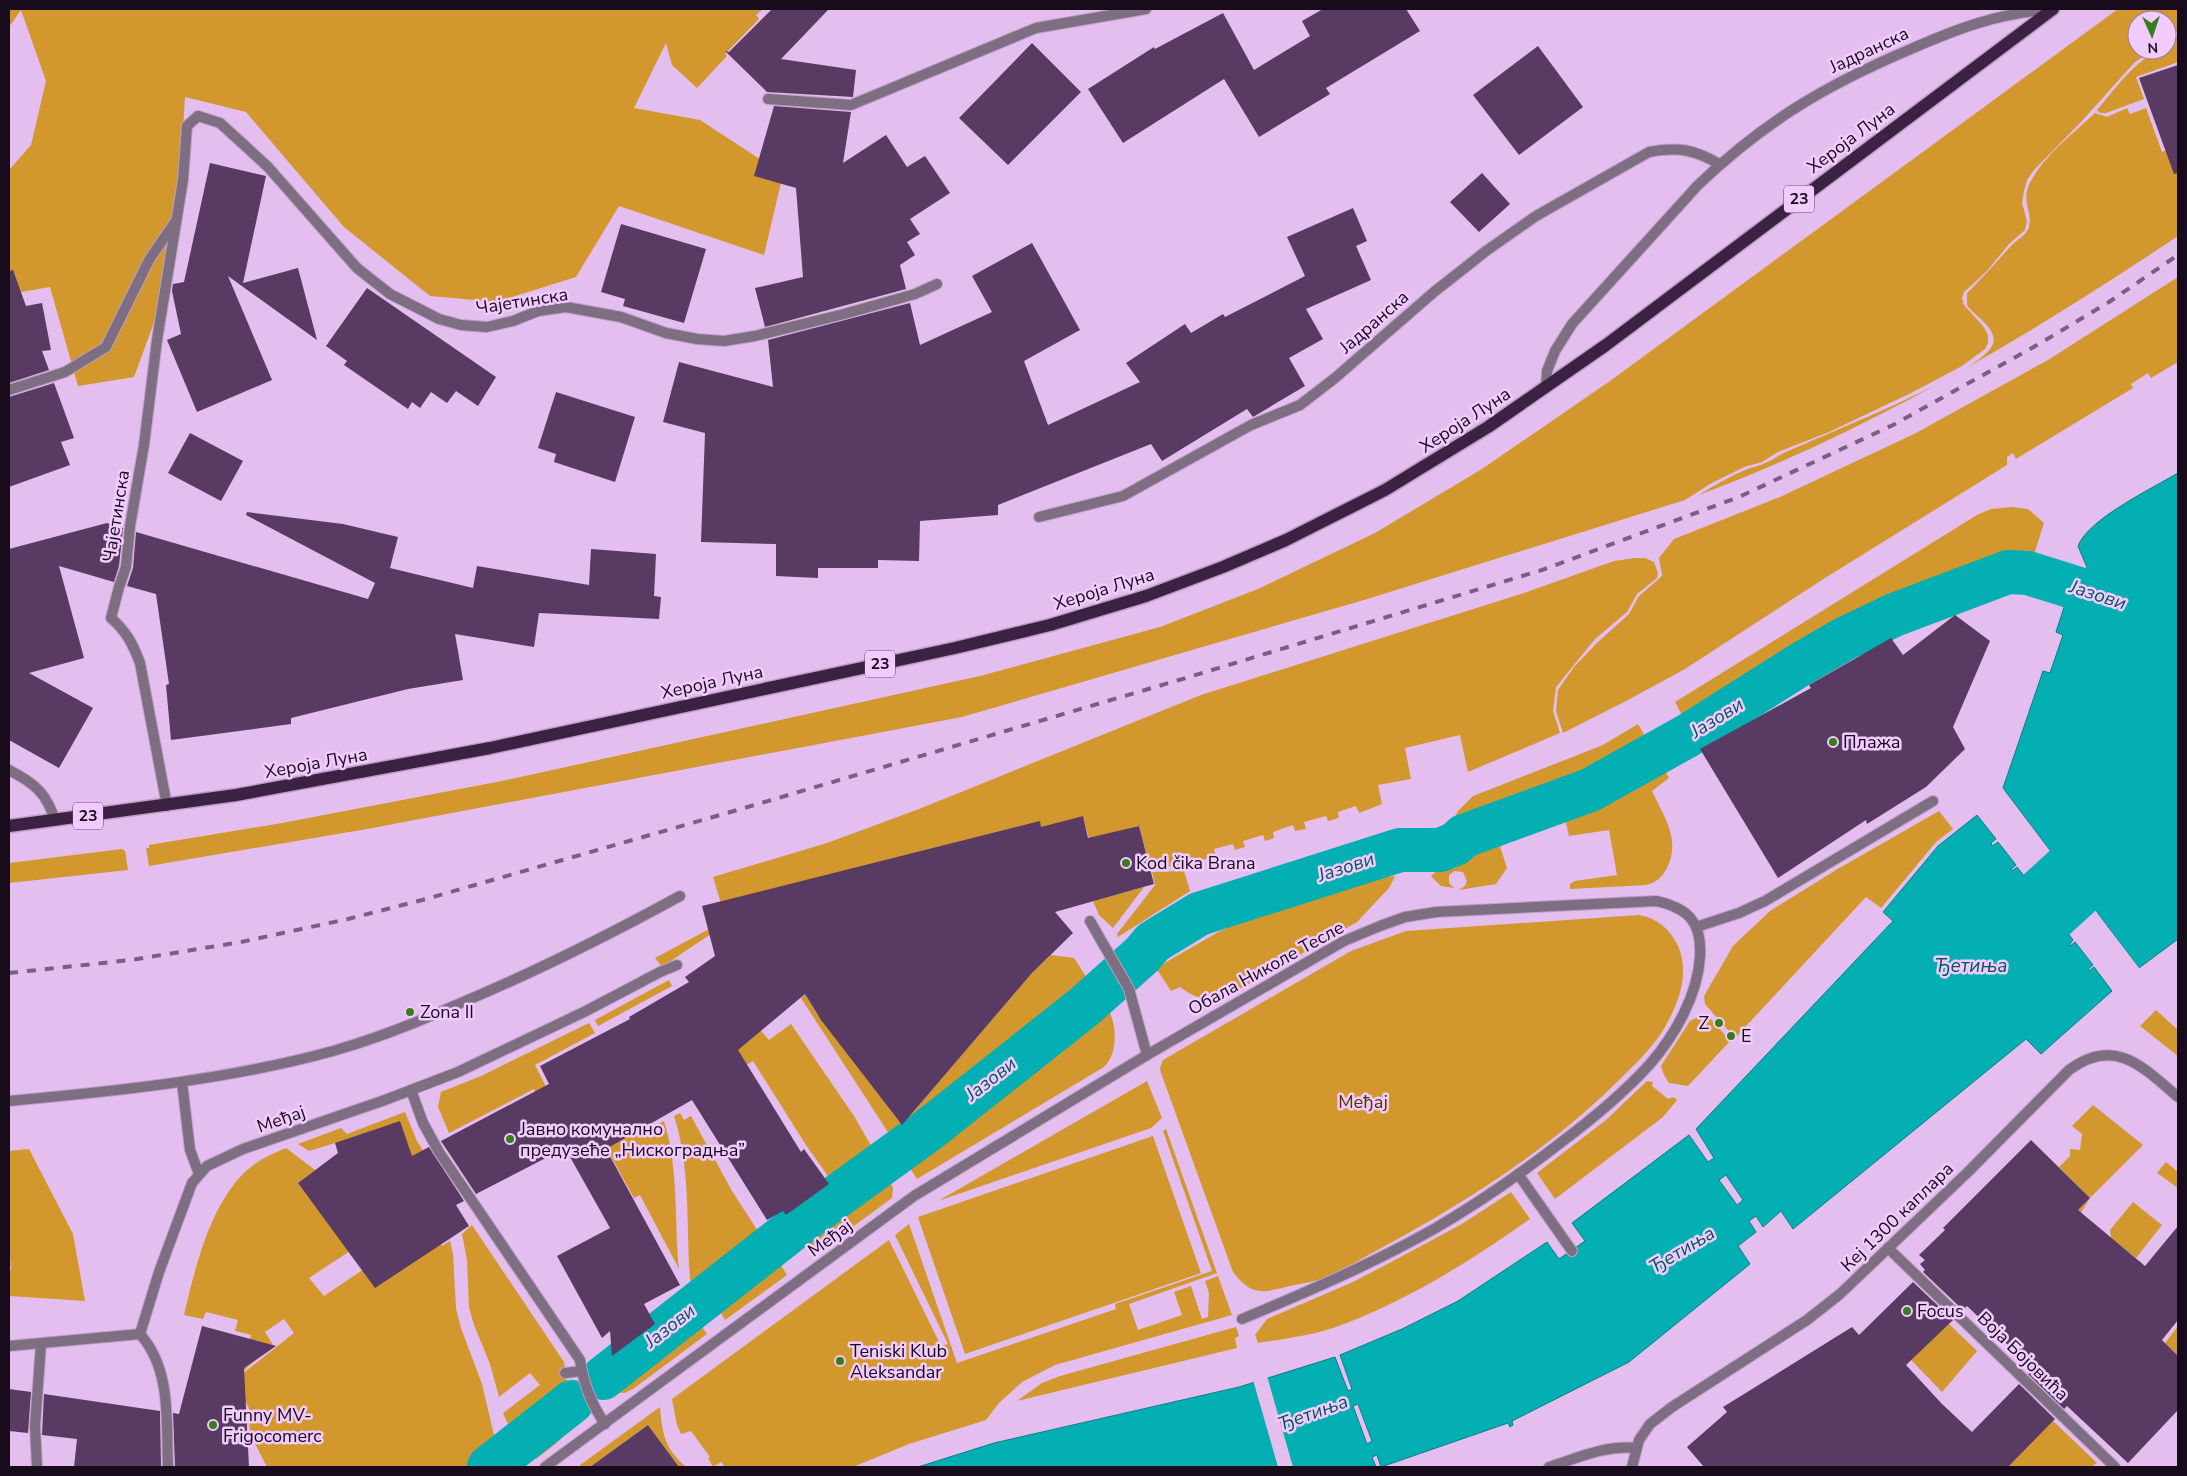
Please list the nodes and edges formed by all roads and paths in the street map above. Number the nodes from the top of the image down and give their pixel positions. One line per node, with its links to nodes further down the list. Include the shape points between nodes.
1 (1146, 9): 3 (street, via 1036,28 851,106)
2 (2053, 9): 4 (street, Јадранска, via 2018,12 1972,24 1854,73 1785,113); 7 (main road, Хероја Луна / 23)
3 (768, 99)
4 (1719, 164): 7 (street, Јадранска, via 1676,207 1572,324 1555,351 1547,371); 9 (street, Јадранска, via 1688,150 1649,152 1536,216 1486,251 1300,405 1251,425 1123,496)
5 (177, 219): 6 (street, Чајетинска, via 186,126 198,116 220,123 268,167 357,268 390,294 439,319 461,325 487,327 538,311 566,307 621,317 697,340 724,342 835,316 914,294); 8 (street, Чајетинска, via 149,260 106,348 65,372); 12 (street, Чајетинска, via 126,567 111,618 132,641 140,663)
6 (937, 284)
7 (1546, 388): 12 (main road, Хероја Луна / 23, via 1426,467 1341,514 1286,540 1146,596 1050,625 797,682 420,762)
8 (9, 390)
9 (1039, 518)
10 (9, 770): 13 (street, via 39,790 51,806)
11 (1933, 801): 17 (street, via 1765,901)
12 (167, 806): 13 (main road, Хероја Луна / 23)
13 (55, 821): 14 (main road, Хероја Луна / 23)
14 (9, 826)
15 (680, 896): 20 (street, via 568,956 406,1027 334,1051)
16 (1090, 921): 19 (street, via 1130,990)
17 (1696, 927): 19 (street, Обала Николе Тесле, via 1683,911 1671,905 1644,901 1436,912 1405,917 1344,941); 25 (street, via 1700,946 1693,990 1661,1050 1608,1104)
18 (677, 965): 21 (street, Међај, via 517,1045)
19 (1147, 1055): 34 (street, Међај, via 914,1196)
20 (182, 1082): 23 (street); 24 (street, via 190,1150)
21 (411, 1090): 24 (street, Међај, via 243,1148 214,1162); 32 (street, via 435,1145 580,1360)
22 (2178, 1097): 26 (street, Кеј 1300 каплара, via 2138,1063 2100,1055 2081,1061)
23 (9, 1101)
24 (199, 1174): 29 (street, Међај, via 192,1183 175,1225)
25 (1518, 1174): 27 (street); 28 (street, via 1434,1229 1317,1288)
26 (1888, 1248): 35 (street, Кеј 1300 каплара, via 1807,1320 1658,1418 1644,1432); 41 (street, Воја Бојовића)
27 (1572, 1250)
28 (1242, 1319)
29 (140, 1334): 30 (street); 37 (street, via 152,1349 164,1386)
30 (41, 1344): 31 (street); 36 (street, via 35,1426)
31 (9, 1346)
32 (581, 1371): 33 (street); 34 (street)
33 (565, 1374)
34 (605, 1424): 38 (street, Међај)
35 (1636, 1448): 39 (street, via 1606,1449); 40 (street, Кеј 1300 каплара)
36 (37, 1467)
37 (168, 1467)
38 (545, 1467)
39 (1549, 1467)
40 (1632, 1467)
41 (2115, 1467)

